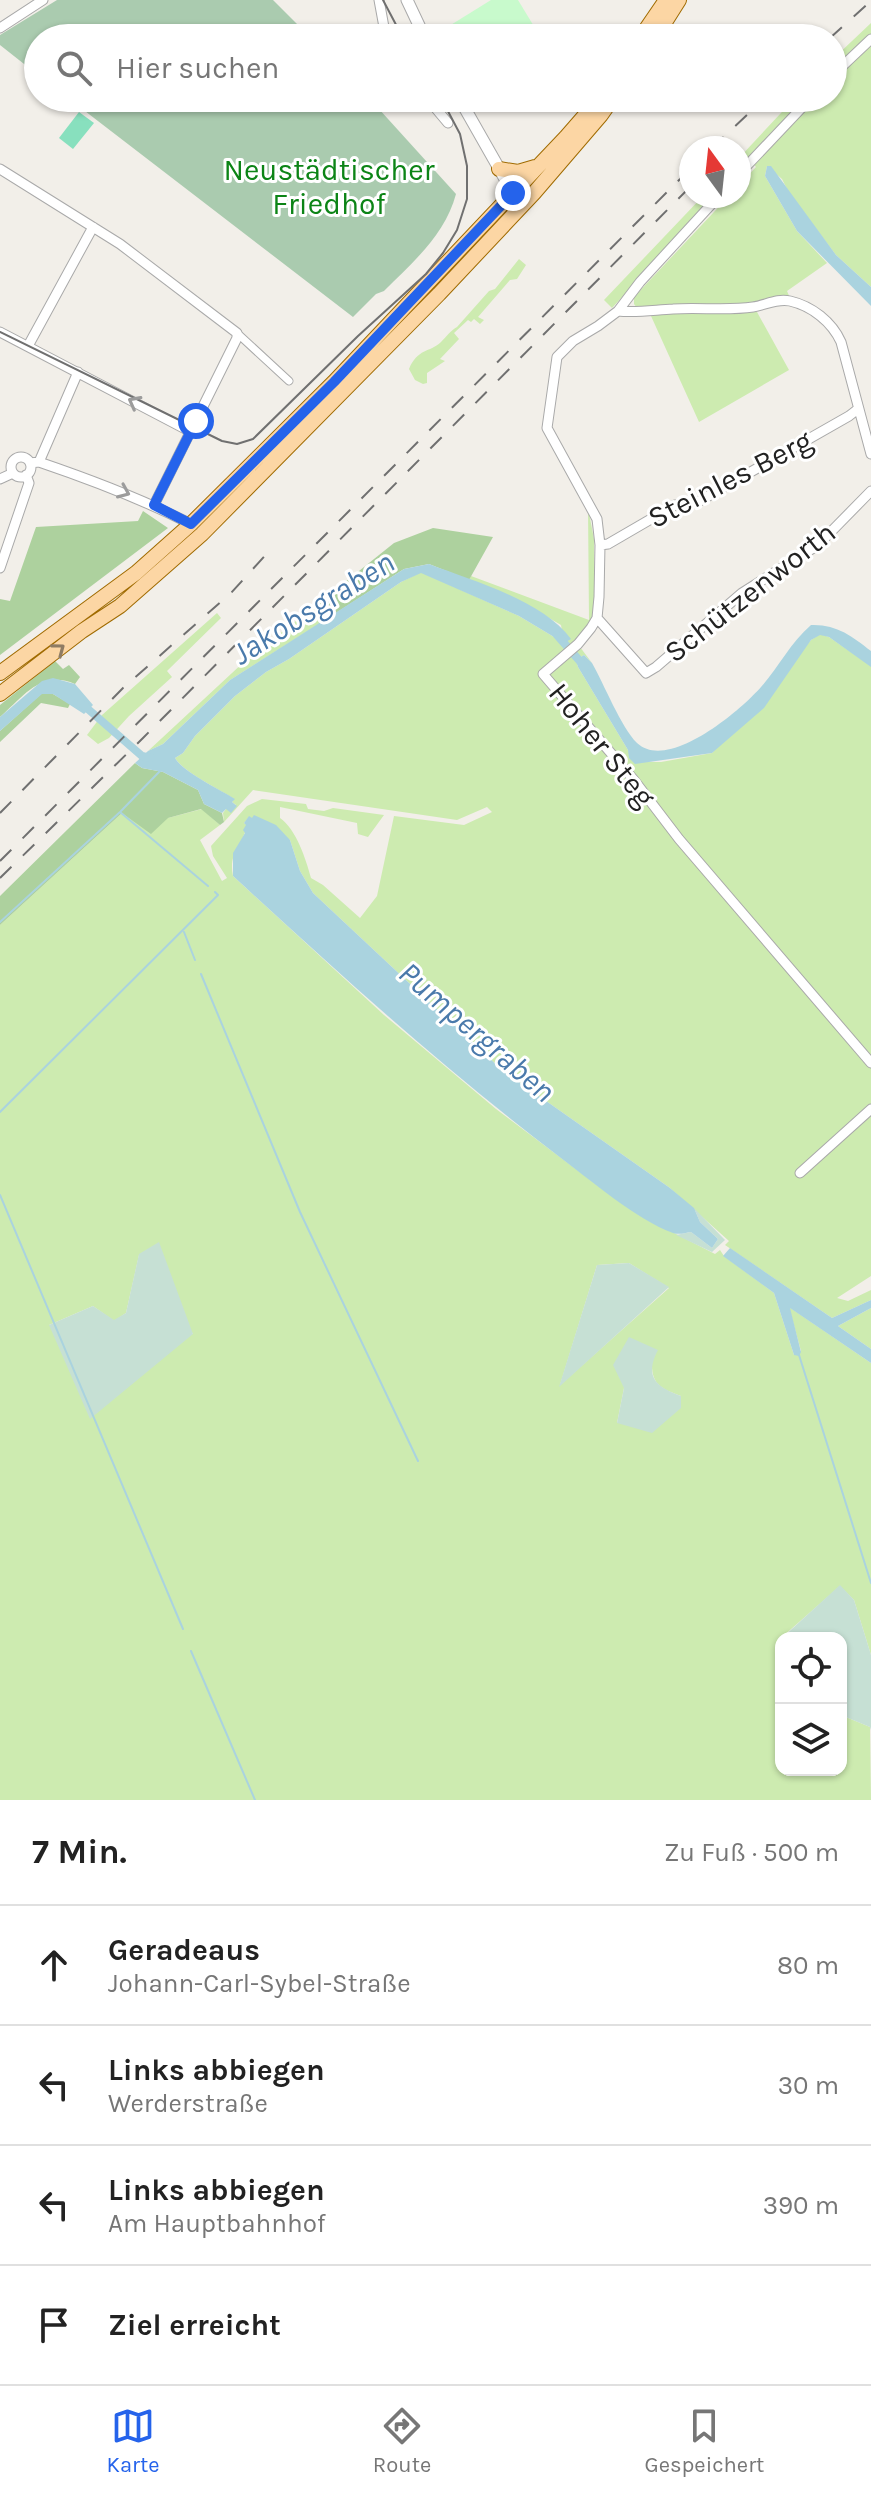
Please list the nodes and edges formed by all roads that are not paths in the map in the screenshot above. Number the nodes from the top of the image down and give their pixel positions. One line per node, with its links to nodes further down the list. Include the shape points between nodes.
1 (43, 0): 10 (street)
2 (379, 0): 6 (street)
3 (407, 0): 7 (street)
4 (666, 0): 8 (main road)
5 (679, 0): 9 (main road)
6 (383, 24)
7 (418, 24)
8 (650, 24)
9 (664, 24)
10 (0, 28)
11 (871, 39): 12 (street)
12 (847, 62)
13 (439, 112): 18 (street)
14 (467, 112): 22 (street)
15 (588, 112): 19 (main road)
16 (603, 112): 23 (main road)
17 (798, 112): 20 (street)
18 (448, 123)
19 (545, 160): 22 (main road, via 526,171); 23 (main road)
20 (751, 161)
21 (0, 169): 25 (street)
22 (499, 169): 23 (street)
23 (517, 200): 43 (main road)
24 (708, 208): 26 (street)
25 (93, 227): 28 (street); 29 (street)
26 (614, 314): 32 (street, via 753,307 784,300 801,305 836,332); 44 (street, via 557,357 547,423 592,507)
27 (0, 332): 29 (street)
28 (237, 333): 31 (street); 33 (street)
29 (28, 346): 30 (street)
30 (78, 372): 33 (street, one-way to 30); 37 (street)
31 (289, 381)
32 (858, 409): 34 (street); 44 (street, Steinles Berg, via 698,502 675,505)
33 (191, 432): 42 (street)
34 (871, 454)
35 (0, 459): 36 (street)
36 (13, 461): 37 (street, via 24,457); 38 (street)
37 (35, 463): 39 (street); 42 (street, one-way to 42)
38 (13, 473): 39 (street); 40 (street)
39 (26, 475): 45 (street, via 29,483)
40 (0, 479)
41 (871, 491): 48 (street, Schützenworth, via 811,550 742,593 646,673)
42 (154, 505): 43 (street)
43 (196, 529): 46 (main road); 47 (main road)
44 (600, 545): 48 (street)
45 (0, 568)
46 (109, 592): 47 (main road); 49 (main road)
47 (120, 606): 50 (main road, one-way to 47)
48 (597, 618): 51 (street, Hoher Steg, via 578,644 543,674)
49 (0, 673)
50 (0, 694)
51 (871, 1063)
52 (871, 1109): 53 (street)
53 (800, 1173)

